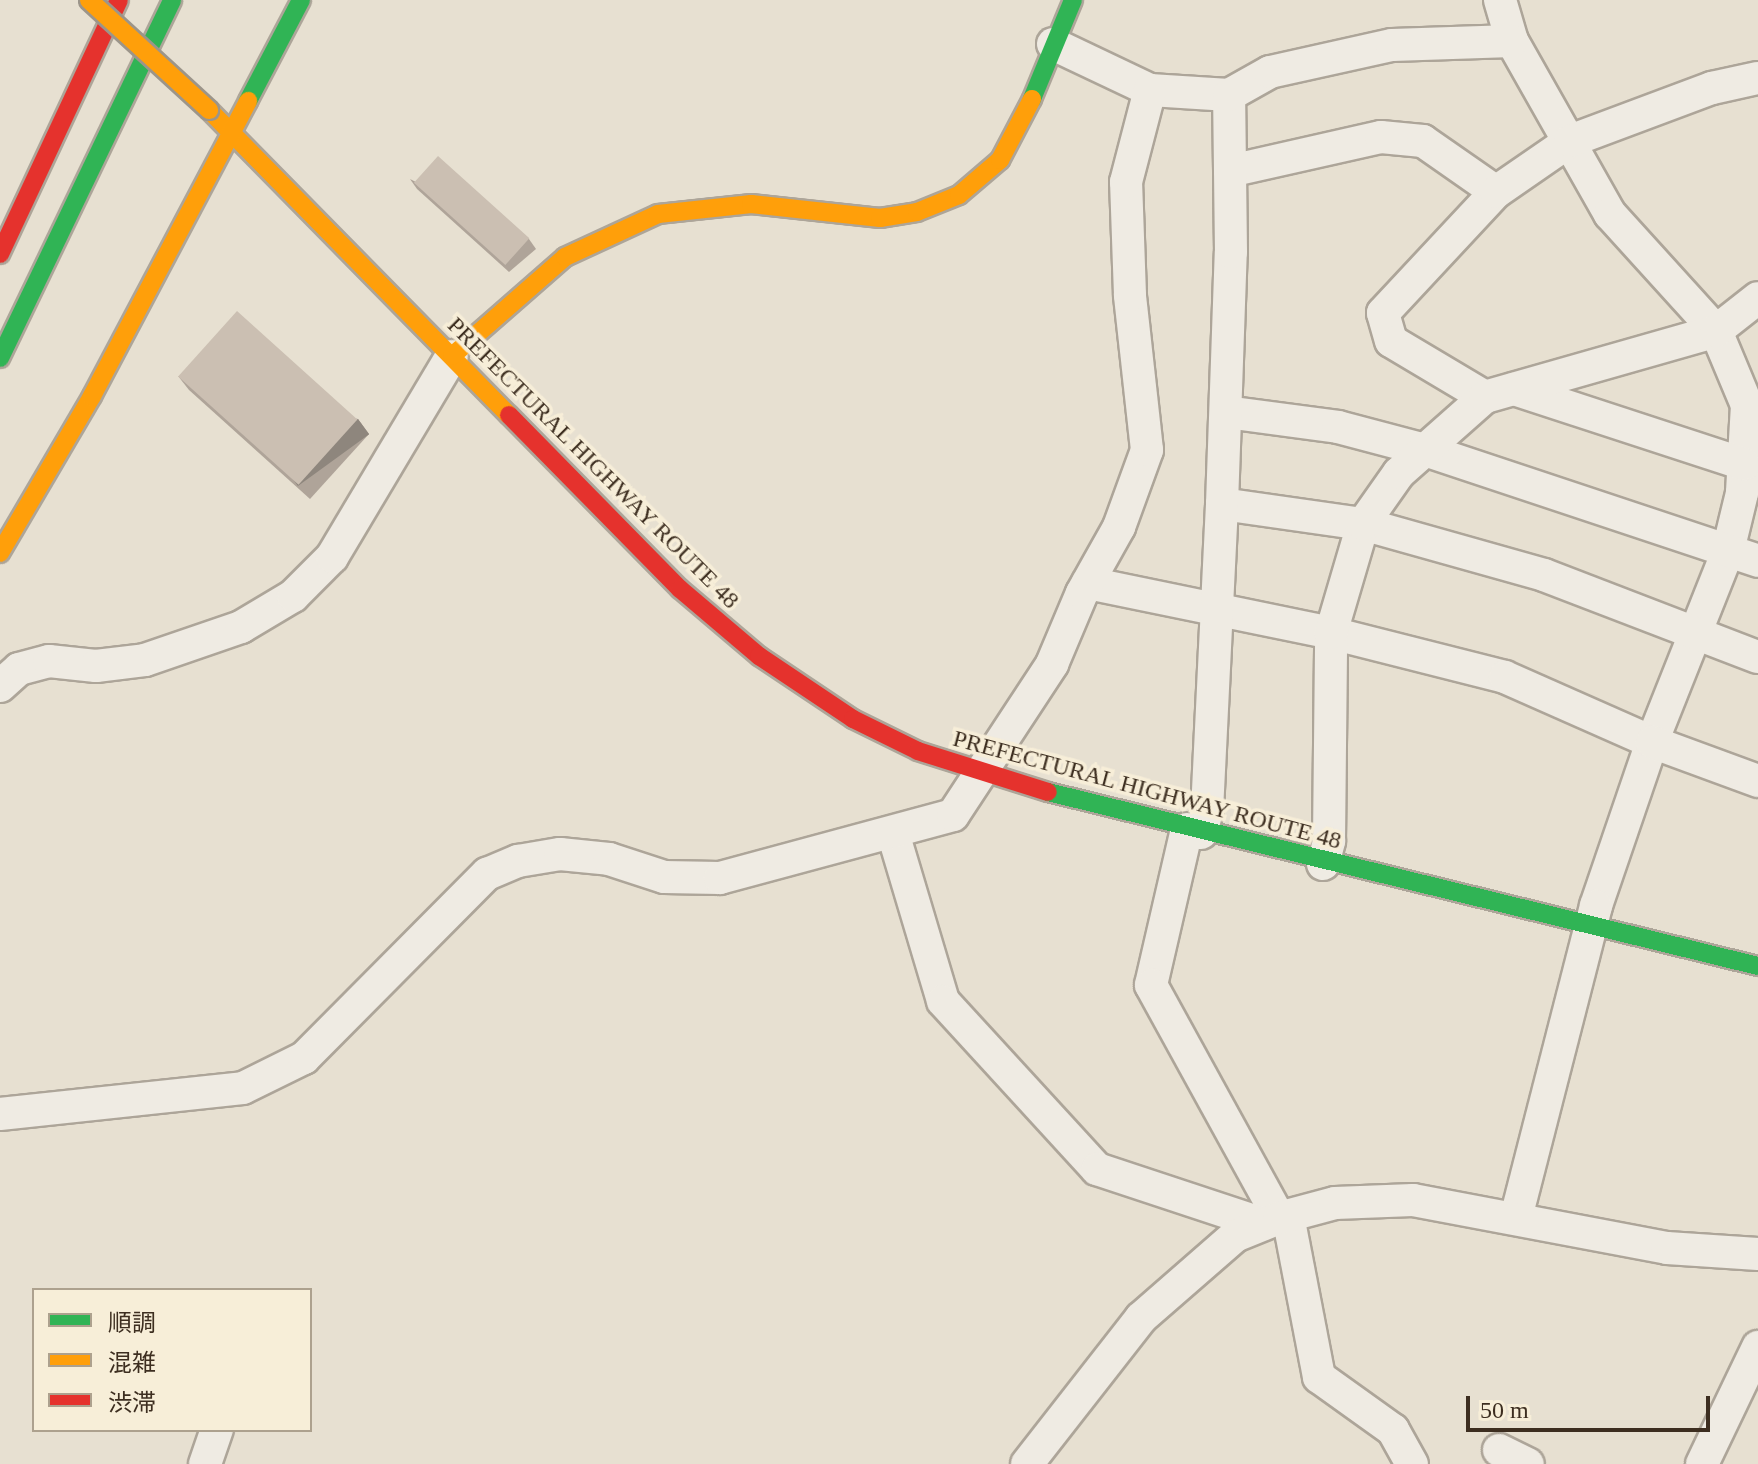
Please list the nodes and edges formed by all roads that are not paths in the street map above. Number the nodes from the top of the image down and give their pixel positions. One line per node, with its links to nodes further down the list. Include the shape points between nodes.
1 (89, 0): 12 (main road, PREFECTURAL HIGHWAY ROUTE 48, bridge)
2 (119, 0): 16 (main road)
3 (172, 0): 20 (main road)
4 (301, 0): 12 (main road)
5 (1073, 0): 8 (main road)
6 (1500, 0): 7 (street)
7 (1512, 41): 11 (street, via 1392,45 1270,72); 13 (street)
8 (1053, 44): 10 (street); 19 (main road, via 1024,119 1000,160 959,195 917,212 880,218 751,204 658,214 565,257)
9 (1758, 78): 13 (street, via 1712,88)
10 (1150, 90): 11 (street); 31 (street, via 1126,182 1130,295 1147,450 1119,527)
11 (1229, 95): 14 (street)
12 (233, 133): 19 (main road, PREFECTURAL HIGHWAY ROUTE 48); 29 (main road)
13 (1570, 141): 15 (street); 18 (street, via 1610,214)
14 (1230, 171): 15 (street, via 1381,137 1423,141); 23 (street)
15 (1496, 192): 21 (street, via 1383,313 1391,341)
16 (0, 254)
17 (1758, 298): 18 (street)
18 (1716, 331): 21 (street); 22 (street)
19 (452, 356): 36 (street, via 332,557 293,596 241,627 145,660 96,666 49,661 19,669); 38 (main road, PREFECTURAL HIGHWAY ROUTE 48, via 680,589 759,656 853,719)
20 (0, 358)
21 (1499, 393): 24 (street); 25 (street)
22 (1752, 404): 25 (street)
23 (1226, 412): 24 (street, via 1338,427); 26 (street)
24 (1425, 450): 27 (street, via 1399,473); 28 (street)
25 (1748, 484): 28 (street)
26 (1222, 504): 27 (street); 32 (street)
27 (1363, 524): 33 (street); 34 (street, via 1544,575)
28 (1728, 551): 30 (street); 34 (street)
29 (0, 553)
30 (1758, 561)
31 (1088, 583): 32 (street); 38 (street, via 1052,664)
32 (1216, 609): 33 (street); 40 (street, via 1207,811)
33 (1331, 633): 37 (street, via 1505,677); 42 (street, via 1329,841)
34 (1698, 635): 35 (street); 37 (street)
35 (1758, 657)
36 (0, 686)
37 (1652, 742): 39 (street); 43 (street)
38 (982, 774): 40 (main road, PREFECTURAL HIGHWAY ROUTE 48); 41 (street, via 953,815)
39 (1758, 781)
40 (1194, 831): 42 (main road, PREFECTURAL HIGHWAY ROUTE 48); 47 (street, via 1151,985)
41 (893, 833): 45 (street, via 720,878 664,877 609,859 560,854 518,861 487,874 304,1058 243,1088); 47 (street, via 943,1001 1097,1169)
42 (1323, 864): 43 (main road, PREFECTURAL HIGHWAY ROUTE 48)
43 (1591, 929): 44 (main road, PREFECTURAL HIGHWAY ROUTE 48); 46 (street)
44 (1758, 966)
45 (0, 1114)
46 (1516, 1217): 47 (street, via 1413,1200 1335,1203); 48 (street, via 1667,1248)
47 (1277, 1219): 53 (street, via 1235,1236 1141,1318); 54 (street, via 1319,1377 1393,1430)
48 (1758, 1254)
49 (1758, 1347): 56 (street)
50 (216, 1432): 52 (street)
51 (1499, 1450): 55 (street)
52 (205, 1464)
53 (1027, 1464)
54 (1412, 1464)
55 (1528, 1464)
56 (1702, 1464)

